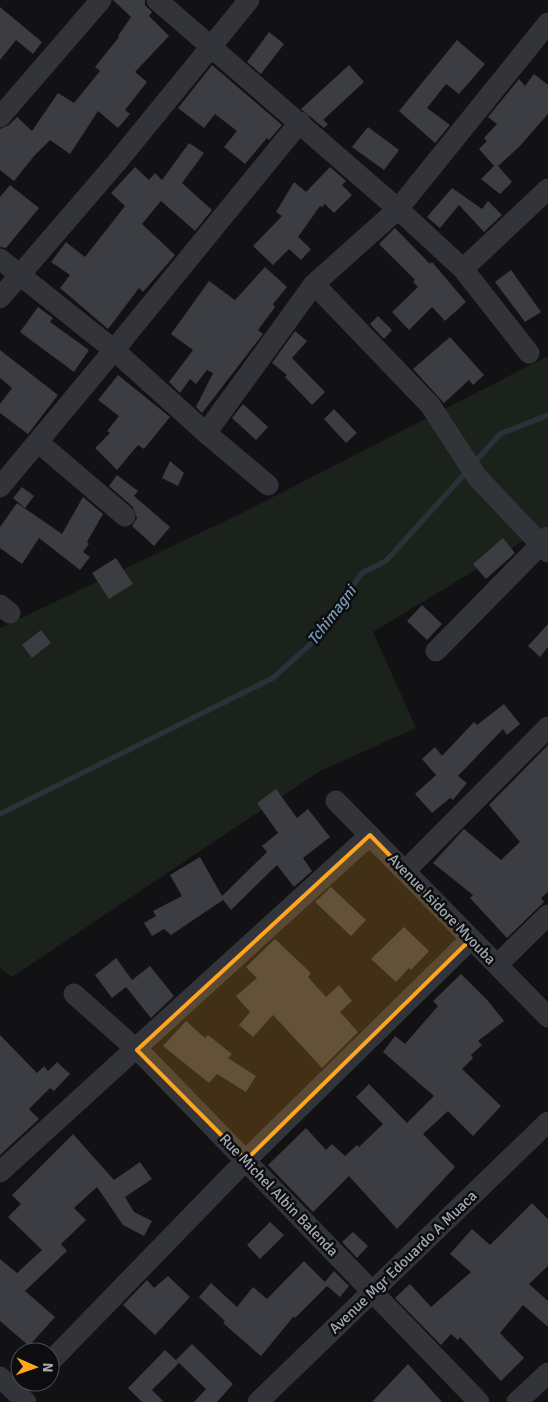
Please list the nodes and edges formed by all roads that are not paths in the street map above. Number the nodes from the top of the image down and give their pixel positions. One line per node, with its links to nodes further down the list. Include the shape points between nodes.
1 (101, 0): 6 (street)
2 (158, 0): 5 (street)
3 (249, 0): 5 (street)
4 (548, 23): 9 (street)
5 (211, 46): 7 (street); 12 (street, via 118,162)
6 (0, 117)
7 (300, 122): 9 (street); 15 (street)
8 (548, 189): 11 (street)
9 (398, 209): 11 (street); 13 (street)
10 (0, 259): 12 (street)
11 (463, 269): 16 (street)
12 (18, 276): 14 (street); 15 (street)
13 (314, 284): 17 (street); 22 (street, via 430,405 477,477)
14 (0, 298)
15 (114, 350): 17 (street); 18 (street)
16 (529, 354)
17 (206, 433): 19 (street)
18 (38, 442): 20 (street); 21 (street)
19 (268, 485)
20 (0, 486)
21 (125, 516)
22 (546, 544): 23 (street)
23 (436, 651)
24 (548, 727): 27 (street)
25 (336, 800): 26 (street, Avenue Isidore Mvouba)
26 (370, 835): 27 (street, Avenue Isidore Mvouba); 33 (street)
27 (405, 871): 29 (street, Avenue Isidore Mvouba)
28 (548, 915): 30 (street)
29 (471, 939): 30 (street, Avenue Isidore Mvouba); 35 (street)
30 (497, 965): 32 (street, Avenue Isidore Mvouba)
31 (74, 994): 33 (street, Rue Michel Albin Balenda)
32 (548, 1017)
33 (137, 1050): 35 (street, Rue Michel Albin Balenda); 36 (street)
34 (548, 1122): 37 (street, Avenue Mgr Edouardo A Muaca)
35 (246, 1160): 37 (street, Rue Michel Albin Balenda); 38 (street)
36 (0, 1172)
37 (372, 1291): 42 (street, Avenue Mgr Edouardo A Muaca); 43 (street, Rue Michel Albin Balenda)
38 (60, 1352)
39 (548, 1373): 44 (street)
40 (0, 1377): 41 (street)
41 (21, 1395)
42 (258, 1402)
43 (479, 1402)
44 (517, 1402)

